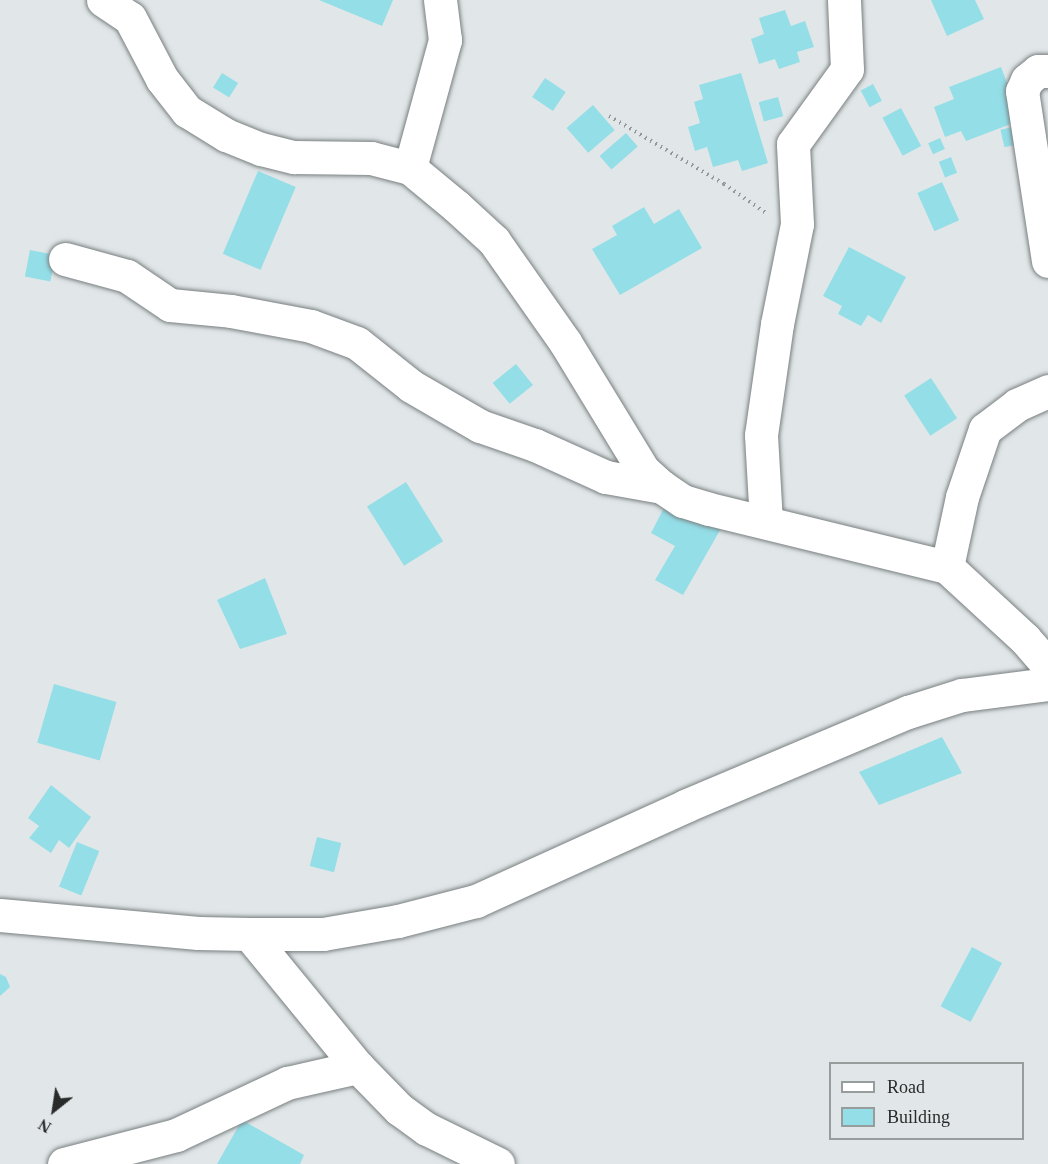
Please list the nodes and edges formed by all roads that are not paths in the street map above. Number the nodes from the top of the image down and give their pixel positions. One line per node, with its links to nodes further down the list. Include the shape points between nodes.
1 (103, 0): 5 (street, via 130,18 162,79 187,111 225,135 294,157 371,158)
2 (440, 0): 5 (street, via 445,40)
3 (844, 0): 10 (street, via 847,69 793,144 797,224 761,435)
4 (1048, 71): 7 (street, via 1038,71 1022,91)
5 (410, 168): 9 (street, via 494,241 565,342 643,470)
6 (65, 259): 9 (street, via 127,276 170,305 231,311 311,326 357,343 411,386 480,426 535,445 606,477)
7 (1048, 261)
8 (1048, 391): 11 (street, via 1017,405 985,429 962,496)
9 (662, 487): 10 (street, via 683,501)
10 (766, 522): 11 (street)
11 (947, 567): 12 (street)
12 (1048, 665)
13 (1048, 684): 15 (street, via 962,695 908,712 685,806 476,901 398,921 323,934)
14 (0, 915): 15 (street)
15 (249, 934): 16 (street)
16 (358, 1067): 17 (street, via 287,1083 176,1135); 18 (street, via 399,1109 427,1129)
17 (64, 1164)
18 (498, 1164)

